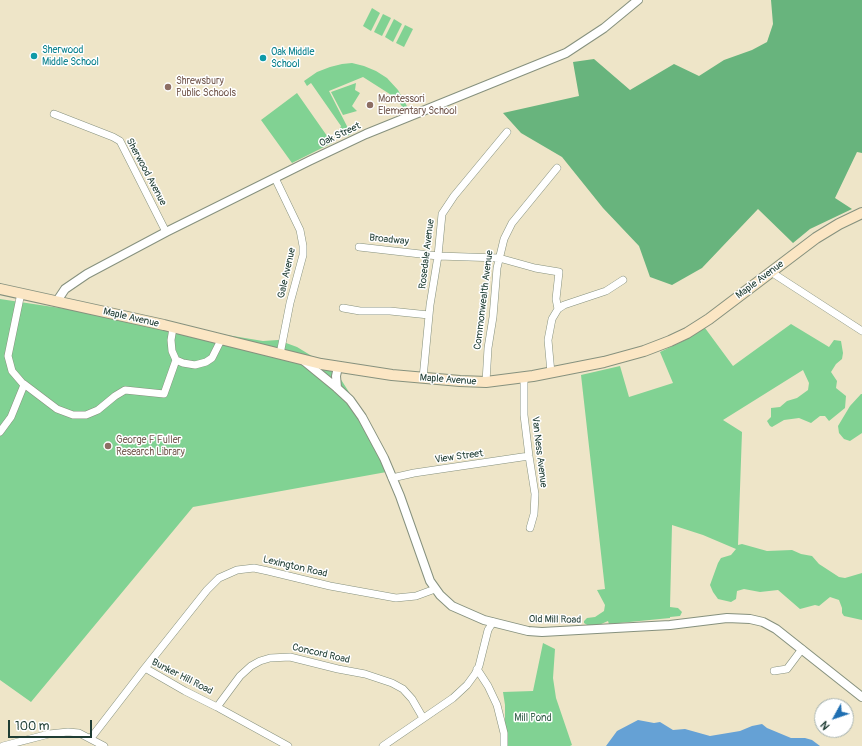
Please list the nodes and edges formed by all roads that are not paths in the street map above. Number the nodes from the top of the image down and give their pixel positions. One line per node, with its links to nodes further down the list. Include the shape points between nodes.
1 (638, 0): 5 (street, Oak Street, via 604,28 564,54 366,134)
2 (54, 114): 7 (street, Sherwood Avenue, via 120,141)
3 (507, 132): 9 (street, Rosedale Avenue, via 444,210 440,222)
4 (557, 168): 10 (street, Commonwealth Avenue, via 509,228)
5 (275, 178): 7 (street, Oak Street); 22 (street, Gale Avenue, via 300,230 303,246)
6 (862, 213): 11 (main road, Maple Avenue, via 816,238)
7 (166, 232): 15 (street, Oak Street, via 79,279 64,290)
8 (360, 247): 9 (street, Broadway)
9 (438, 256): 10 (street, Broadway); 18 (street, Rosedale Avenue)
10 (499, 258): 17 (street, Broadway, via 559,272 556,299); 30 (street, Commonwealth Avenue)
11 (771, 272): 20 (street); 26 (main road, Maple Avenue, via 709,319 679,337 620,358)
12 (623, 280): 17 (street, via 606,291)
13 (0, 289): 14 (main road, Maple Avenue)
14 (21, 293): 15 (main road, Maple Avenue); 31 (street, via 8,356 12,371)
15 (57, 302): 19 (main road, Maple Avenue)
16 (343, 308): 18 (street)
17 (558, 309): 26 (street, via 548,334)
18 (429, 315): 28 (street, Rosedale Avenue)
19 (173, 328): 21 (main road, Maple Avenue); 23 (street, via 171,346)
20 (862, 331)
21 (221, 340): 22 (main road, Maple Avenue); 23 (street, via 212,358 206,362 195,365)
22 (280, 354): 24 (main road, Maple Avenue)
23 (176, 360): 31 (street, via 164,394 125,390 98,410 86,415 74,415 57,410)
24 (302, 360): 25 (main road, Maple Avenue); 27 (street, Old Mill Road)
25 (333, 366): 27 (street); 28 (main road, Maple Avenue); 32 (street)
26 (550, 373): 29 (main road, Maple Avenue)
27 (325, 377): 32 (street, Old Mill Road)
28 (423, 378): 30 (main road, Maple Avenue)
29 (524, 378): 30 (main road, Maple Avenue); 34 (street, Van Ness Avenue)
30 (486, 382)
31 (24, 384): 33 (street, via 10,417)
32 (337, 388): 35 (street, Old Mill Road, via 350,400 362,417)
33 (0, 432)
34 (529, 456): 35 (street, View Street); 36 (street, Van Ness Avenue, via 535,494)
35 (392, 478): 37 (street, Old Mill Road)
36 (530, 528)
37 (435, 589): 38 (street, Old Mill Road, via 459,610); 40 (street, Lexington Road, via 416,596 396,598 268,571 247,568 237,570 219,578 207,590)
38 (493, 622): 39 (street, Old Mill Road, via 542,632 742,618 769,625); 41 (street, via 488,630)
39 (802, 649): 42 (street, via 787,669); 43 (street, Old Mill Road)
40 (145, 668): 44 (street, Bunker Hill Road); 46 (street, Bunker Hill Road)
41 (477, 670): 45 (street, via 472,680 458,694); 51 (street, via 497,705 504,733)
42 (774, 671)
43 (862, 697)
44 (217, 707): 45 (street, Concord Road, via 240,676 251,666 270,658 290,657 392,682 412,699); 49 (street, Bunker Hill Road)
45 (423, 718): 50 (street)
46 (91, 738): 47 (street, via 73,732 57,732); 48 (street)
47 (3, 746)
48 (104, 746)
49 (288, 746)
50 (383, 746)
51 (504, 746)

